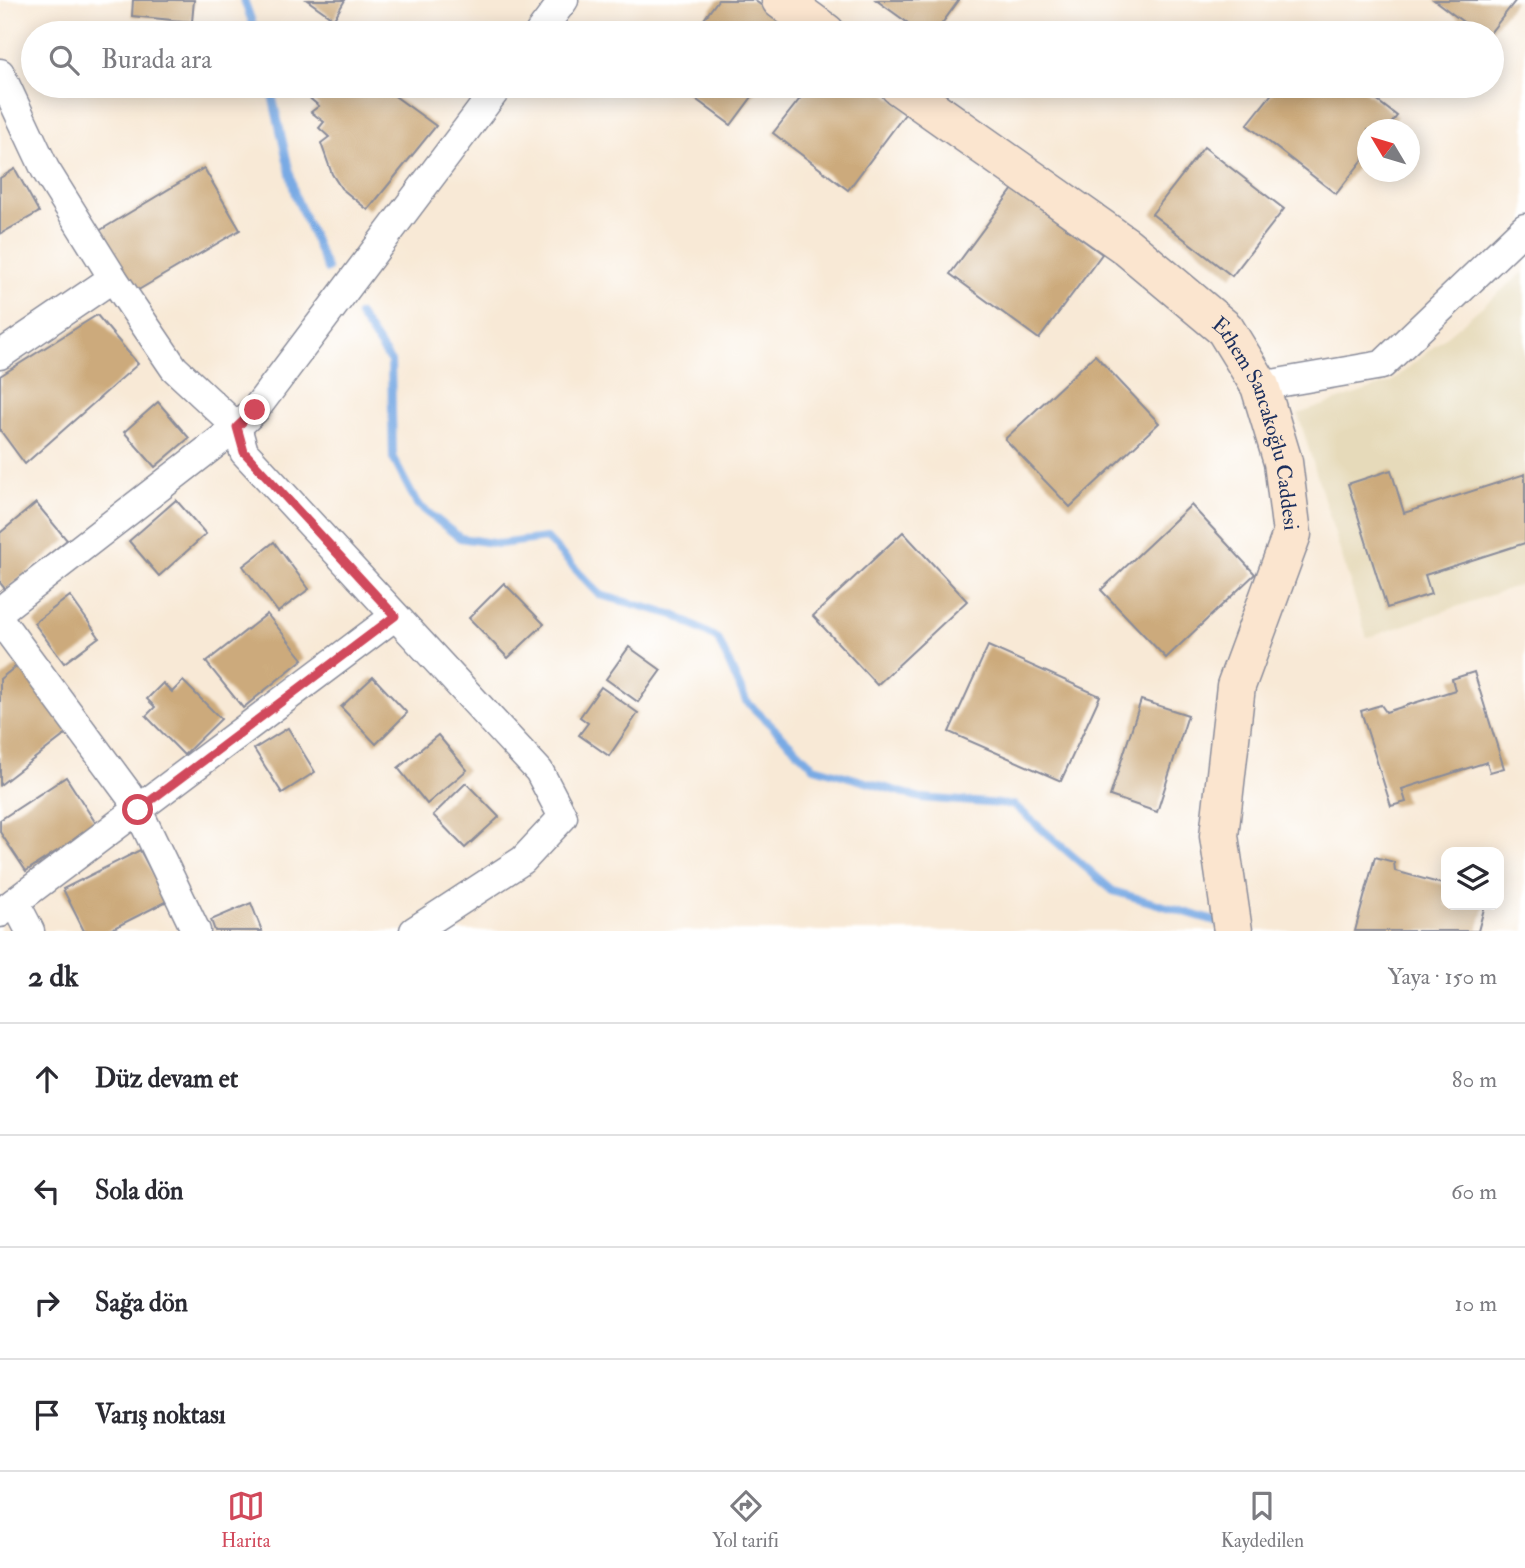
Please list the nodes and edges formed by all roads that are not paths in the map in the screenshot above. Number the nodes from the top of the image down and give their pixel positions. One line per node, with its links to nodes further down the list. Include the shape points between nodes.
1 (564, 0): 3 (street)
2 (781, 0): 4 (street)
3 (547, 21)
4 (810, 21)
5 (0, 73): 9 (street, via 45,169)
6 (490, 98): 12 (street, via 255,410)
7 (916, 98): 11 (street, Ethem Sancakoğlu Caddesi, via 1126,246 1225,329)
8 (1525, 228): 11 (street, via 1382,365)
9 (113, 278): 10 (street); 12 (street, via 174,368)
10 (0, 355)
11 (1260, 386): 18 (street, Ethem Sancakoğlu Caddesi, via 1283,461 1292,534 1236,686 1219,836)
12 (237, 427): 13 (street); 14 (street, via 244,452)
13 (0, 611)
14 (395, 616): 16 (street); 21 (street, via 539,771 563,817 523,860)
15 (0, 620): 16 (street)
16 (138, 810): 17 (street); 20 (street)
17 (7, 907): 19 (street)
18 (1231, 922)
19 (30, 931)
20 (197, 931)
21 (414, 931)

